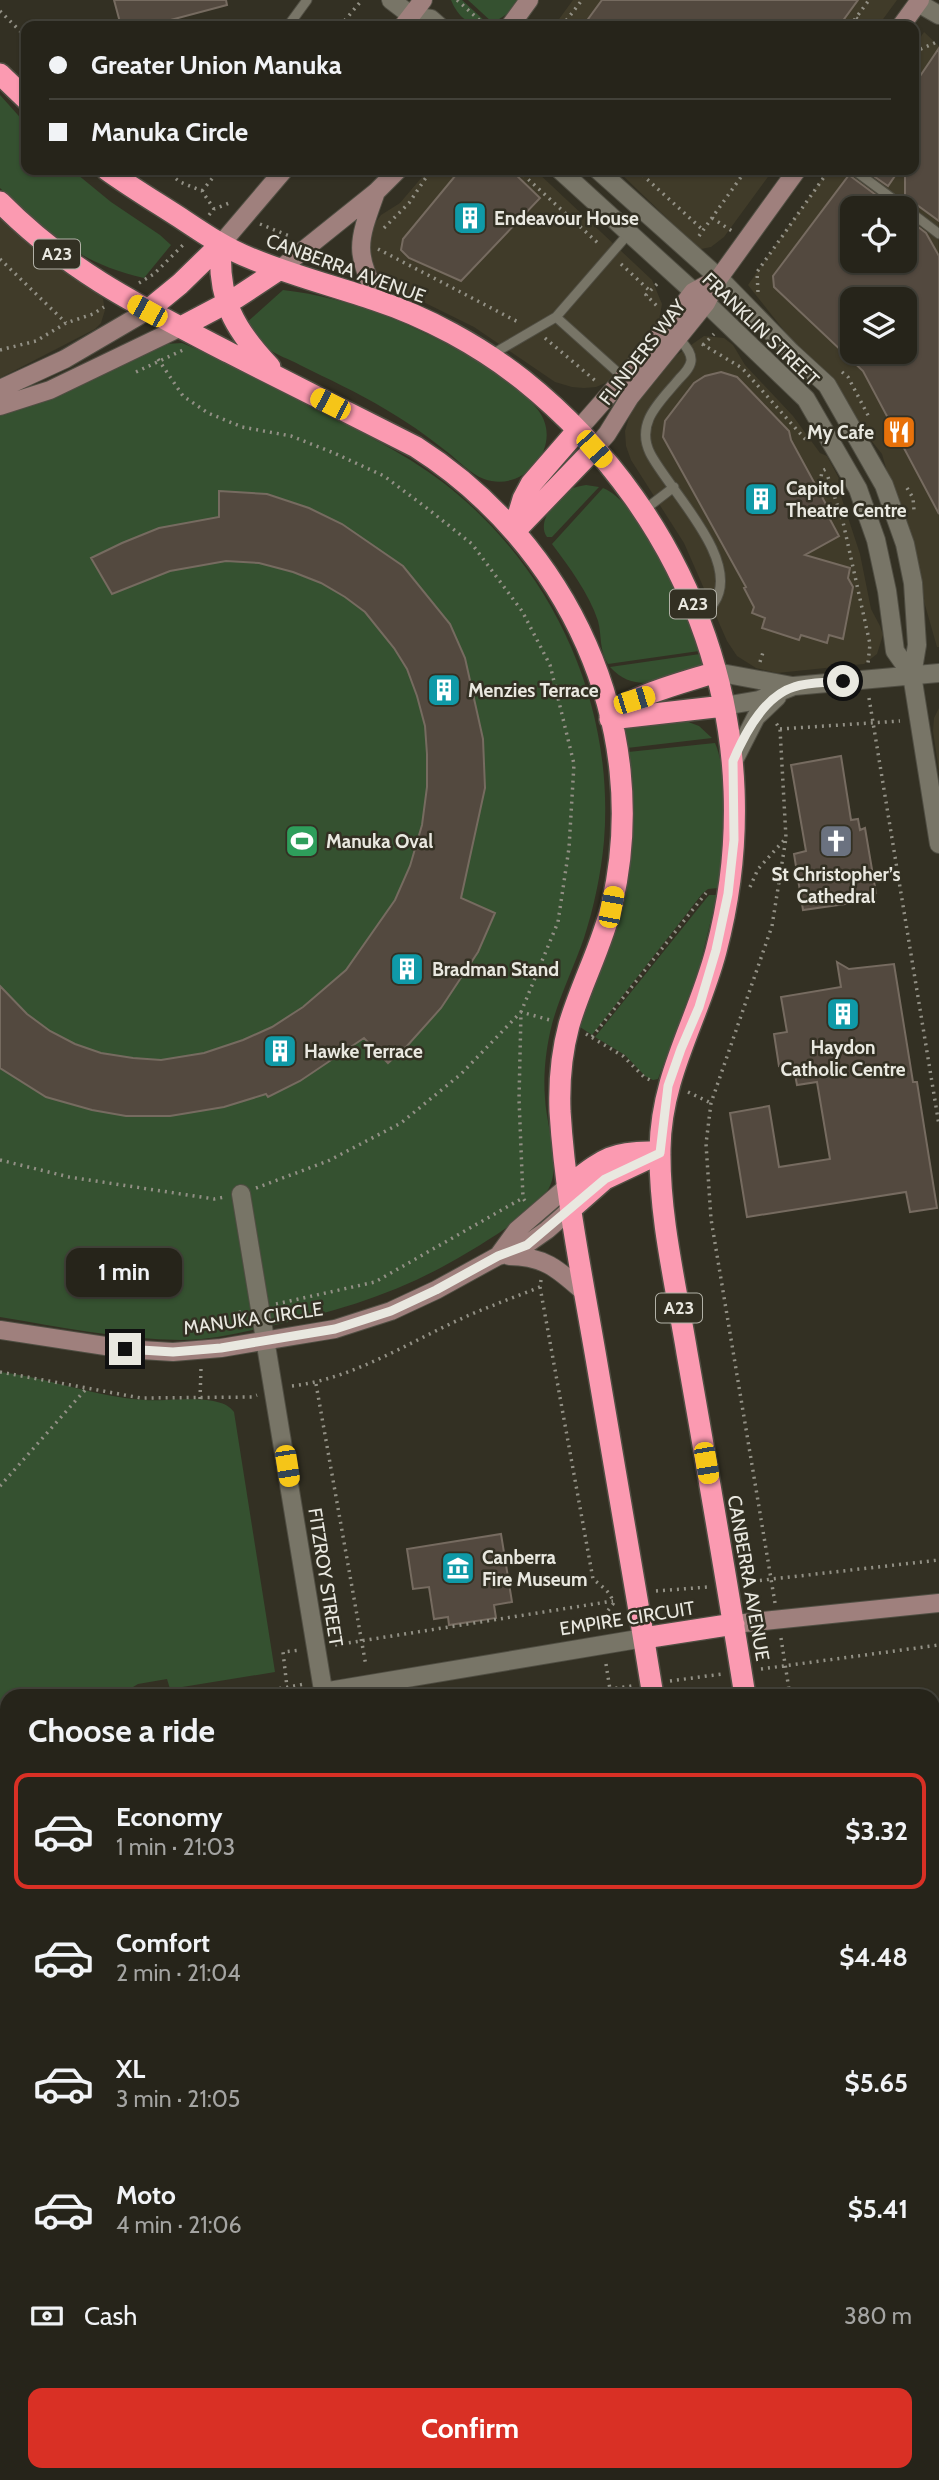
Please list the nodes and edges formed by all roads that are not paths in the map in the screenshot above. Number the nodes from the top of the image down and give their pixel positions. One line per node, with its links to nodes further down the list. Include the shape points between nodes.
1 (307, 0): 7 (lane)
2 (391, 0): 8 (street)
3 (423, 0): 9 (street)
4 (529, 0): 10 (street)
5 (919, 1): 6 (street); 11 (street)
6 (939, 15)
7 (292, 21)
8 (408, 21)
9 (411, 21)
10 (514, 21)
11 (905, 21)
12 (0, 74): 13 (highway)
13 (21, 94)
14 (115, 175): 27 (highway, CANBERRA AVENUE / A23)
15 (280, 175): 27 (street)
16 (393, 175): 21 (street)
17 (565, 175): 25 (street, FRANKLIN STREET)
18 (604, 175): 29 (street, FRANKLIN STREET)
19 (793, 175): 29 (street, FLINDERS WAY)
20 (861, 175): 22 (lane)
21 (376, 192): 28 (street); 31 (street, via 360,247 362,264)
22 (889, 196)
23 (0, 202): 33 (highway, A23, via 64,259)
24 (917, 217): 26 (lane)
25 (629, 233): 30 (street, FRANKLIN STREET); 34 (lane)
26 (939, 234)
27 (221, 244): 28 (highway, CANBERRA AVENUE / A23); 32 (highway); 33 (highway)
28 (280, 270): 31 (highway, CANBERRA AVENUE / A23); 32 (highway)
29 (719, 278): 30 (street, FLINDERS WAY); 50 (street, FRANKLIN STREET, via 827,385 884,485 913,583 917,645)
30 (700, 298): 36 (street, FLINDERS WAY); 50 (street, FRANKLIN STREET, via 806,399 858,489 876,540 895,651)
31 (380, 301): 37 (highway, CANBERRA AVENUE / A23)
32 (226, 304): 35 (highway); 38 (highway, via 243,336)
33 (147, 311): 35 (highway, A23); 40 (street, via 65,359)
34 (556, 317): 37 (lane); 39 (lane)
35 (181, 327): 38 (highway, A23); 41 (street, via 50,390)
36 (679, 330): 39 (street, FLINDERS WAY); 44 (lane, via 691,362 649,416 645,431 650,452)
37 (489, 356): 42 (highway, CANBERRA AVENUE / A23, via 547,400)
38 (280, 378): 46 (highway, A23, via 427,454 471,486)
39 (630, 384): 42 (street, FLINDERS WAY, via 610,394); 43 (street, FLINDERS WAY)
40 (0, 389)
41 (0, 406)
42 (577, 431): 43 (highway, CANBERRA AVENUE / A23); 46 (highway, via 531,484)
43 (594, 449): 45 (highway, CANBERRA AVENUE / A23); 46 (highway)
44 (674, 487): 45 (lane); 47 (lane, via 705,533 721,576 713,605)
45 (644, 510): 47 (highway, CANBERRA AVENUE / A23)
46 (514, 530): 53 (highway, A23, via 557,586 580,629)
47 (698, 617): 48 (highway, CANBERRA AVENUE / A23)
48 (716, 673): 51 (street); 52 (highway, CANBERRA AVENUE / A23); 53 (highway, via 634,700)
49 (939, 673): 50 (street)
50 (912, 675): 51 (street); 55 (street, FRANKLIN STREET)
51 (793, 687): 52 (street, via 759,700); 54 (street, via 756,717)
52 (724, 706): 53 (highway); 54 (highway, CANBERRA AVENUE / A23)
53 (610, 718): 57 (highway, A23, via 622,776 622,837 611,907 569,1026 559,1090)
54 (733, 761): 56 (highway, CANBERRA AVENUE / A23, via 734,840 724,914 699,1007 668,1086)
55 (939, 845)
56 (660, 1153): 57 (highway, via 617,1154); 59 (highway, via 605,1179); 65 (highway, CANBERRA AVENUE / A23, via 668,1233)
57 (568, 1186): 59 (highway, A23); 60 (street, MANUKA CIRCLE, via 517,1230)
58 (241, 1194): 63 (street, FITZROY STREET)
59 (571, 1209): 60 (street, MANUKA CIRCLE, via 527,1245); 61 (highway, A23)
60 (498, 1256): 61 (street, via 538,1259); 63 (street, MANUKA CIRCLE, via 391,1311 335,1329)
61 (584, 1293): 66 (highway, A23)
62 (0, 1330): 63 (street, MANUKA CIRCLE, via 173,1352)
63 (267, 1340): 67 (street, FITZROY STREET)
64 (939, 1603): 65 (street, EMPIRE CIRCUIT)
65 (734, 1624): 66 (highway, EMPIRE CIRCUIT); 70 (highway, CANBERRA AVENUE / A23)
66 (644, 1638): 68 (street, EMPIRE CIRCUIT); 69 (highway, A23)
67 (323, 1689)
68 (331, 1689)
69 (652, 1689)
70 (744, 1689)

